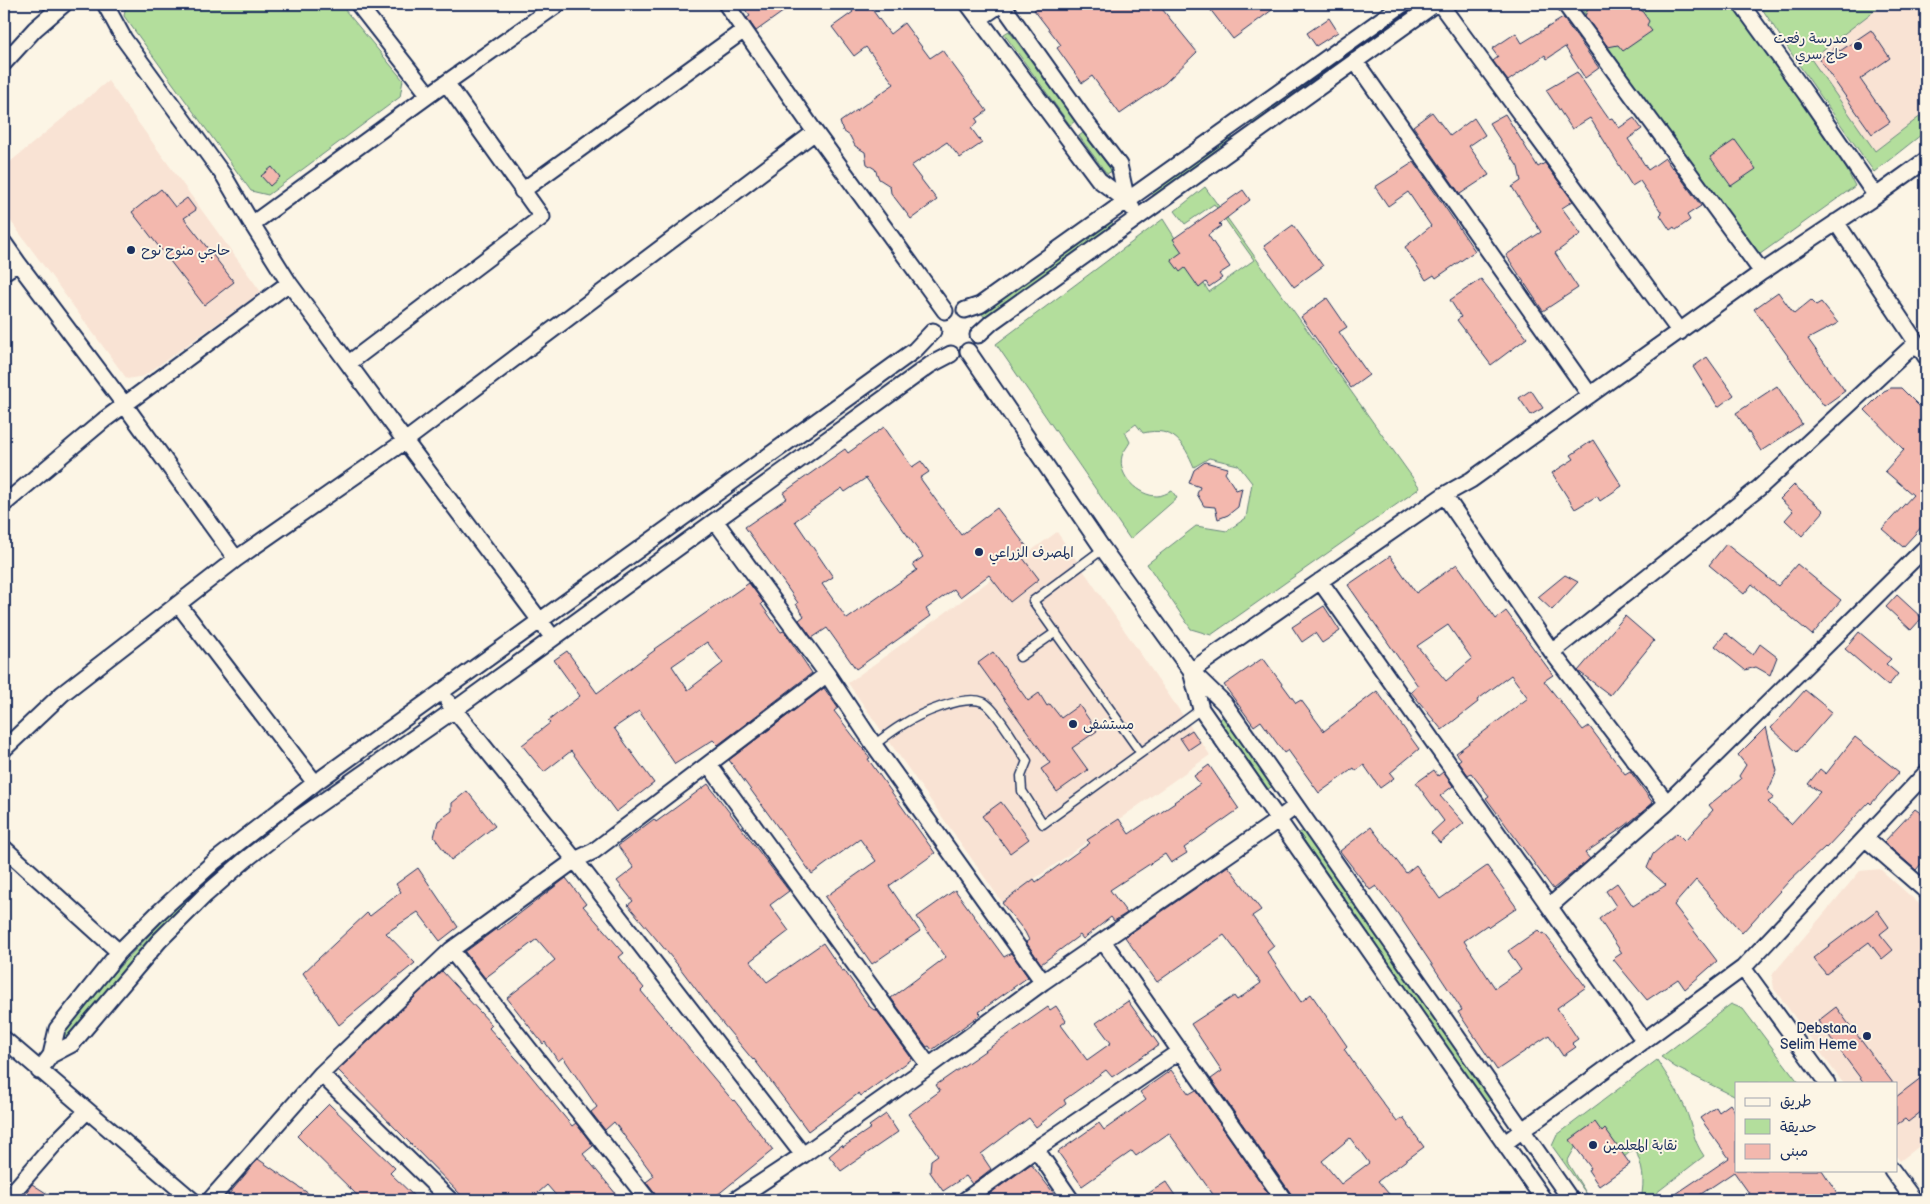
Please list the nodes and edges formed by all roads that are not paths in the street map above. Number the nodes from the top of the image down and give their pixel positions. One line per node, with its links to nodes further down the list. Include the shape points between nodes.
1 (64, 4): 16 (street)
2 (105, 4): 30 (street, via 124,39 224,176)
3 (358, 4): 18 (street)
4 (558, 4): 17 (street)
5 (726, 4): 14 (street)
6 (968, 4): 13 (street)
7 (1001, 4): 13 (street); 19 (street)
8 (1403, 4): 20 (street)
9 (1435, 4): 15 (street)
10 (1440, 4): 39 (street)
11 (1565, 4): 34 (street)
12 (1740, 4): 26 (street)
13 (979, 19): 22 (street)
14 (744, 30): 21 (street); 25 (street)
15 (1355, 61): 23 (street); 46 (street)
16 (4, 63)
17 (447, 84): 18 (street); 25 (street)
18 (429, 95): 30 (street)
19 (1086, 122): 22 (street); 27 (street, via 1119,165)
20 (1236, 123): 23 (street); 27 (street)
21 (815, 132): 37 (street); 48 (street)
22 (1066, 136): 27 (street, via 1099,180)
23 (1246, 138): 28 (street)
24 (1926, 160): 26 (street)
25 (522, 191): 45 (street, via 542,218)
26 (1876, 196): 29 (street)
27 (1127, 201): 28 (street); 36 (street, via 980,305)
28 (1138, 217): 40 (street)
29 (1836, 222): 34 (street); 41 (street)
30 (252, 224): 35 (street)
31 (4, 243): 32 (street)
32 (18, 263): 33 (street); 47 (street)
33 (4, 272)
34 (1762, 272): 39 (street)
35 (290, 283): 45 (street); 47 (street)
36 (965, 310): 37 (street); 40 (street, via 978,323)
37 (944, 311): 38 (street, via 936,320)
38 (933, 331): 43 (street, via 936,343); 57 (street, via 915,350)
39 (1680, 332): 46 (street)
40 (978, 335): 42 (street)
41 (1916, 343): 44 (street); 60 (street, via 1760,488)
42 (968, 351): 43 (street); 53 (street)
43 (951, 354): 51 (street, via 930,365)
44 (1926, 357)
45 (349, 363): 48 (street)
46 (1590, 396): 49 (street, via 1471,480)
47 (124, 404): 50 (street); 54 (street)
48 (405, 441): 54 (street); 57 (street)
49 (1444, 495): 55 (street); 60 (street)
50 (4, 504)
51 (716, 522): 59 (street); 63 (street)
52 (1926, 547): 73 (street)
53 (1104, 549): 58 (lane, via 1033,600); 62 (street)
54 (236, 559): 56 (street)
55 (1320, 581): 62 (street); 80 (street)
56 (178, 604): 68 (street, via 62,694); 72 (street)
57 (540, 620): 59 (street); 64 (street)
58 (1056, 632): 61 (lane); 69 (lane)
59 (553, 638): 65 (street)
60 (1552, 652): 73 (street)
61 (1020, 657)
62 (1191, 671): 66 (street); 74 (street, via 1224,703)
63 (827, 674): 67 (street); 70 (street)
64 (441, 693): 65 (street); 72 (street)
65 (454, 710): 78 (street); 89 (street, via 292,823 245,860 159,941 72,1044)
66 (1201, 710): 69 (lane); 75 (street)
67 (874, 745): 69 (lane, via 902,724 932,710 969,700 984,702 1027,761 1021,776 1022,791 1043,824); 85 (street)
68 (4, 749)
69 (1141, 753)
70 (709, 765): 78 (street, via 594,851); 90 (street)
71 (1926, 773): 76 (street)
72 (315, 783): 83 (street, via 215,861)
73 (1667, 803): 80 (street)
74 (1296, 806): 75 (street); 95 (street)
75 (1278, 819): 81 (street); 96 (street)
76 (1866, 839): 79 (street); 84 (street)
77 (4, 848): 83 (street)
78 (574, 860): 82 (street); 98 (street)
79 (1926, 891)
80 (1550, 906): 87 (street)
81 (1103, 941): 85 (street); 88 (street)
82 (451, 950): 92 (street); 104 (street)
83 (119, 952): 89 (street, via 57,1029)
84 (1743, 968): 87 (street); 93 (street)
85 (1043, 982): 90 (street)
86 (4, 1039): 91 (street)
87 (1644, 1041): 95 (street)
88 (1180, 1051): 97 (street); 108 (street)
89 (52, 1055): 91 (street)
90 (929, 1066): 98 (street)
91 (39, 1070): 94 (street)
92 (321, 1074): 102 (street); 103 (street)
93 (1826, 1082)
94 (87, 1111): 100 (street); 101 (street)
95 (1522, 1130): 96 (street); 110 (street)
96 (1505, 1143): 109 (street)
97 (1036, 1149): 106 (street); 107 (street)
98 (803, 1155): 105 (street)
99 (1893, 1172): 111 (street)
100 (6, 1200)
101 (192, 1200)
102 (210, 1200)
103 (450, 1200)
104 (648, 1200)
105 (735, 1200)
106 (965, 1200)
107 (1071, 1200)
108 (1284, 1200)
109 (1544, 1200)
110 (1571, 1200)
111 (1914, 1200)

